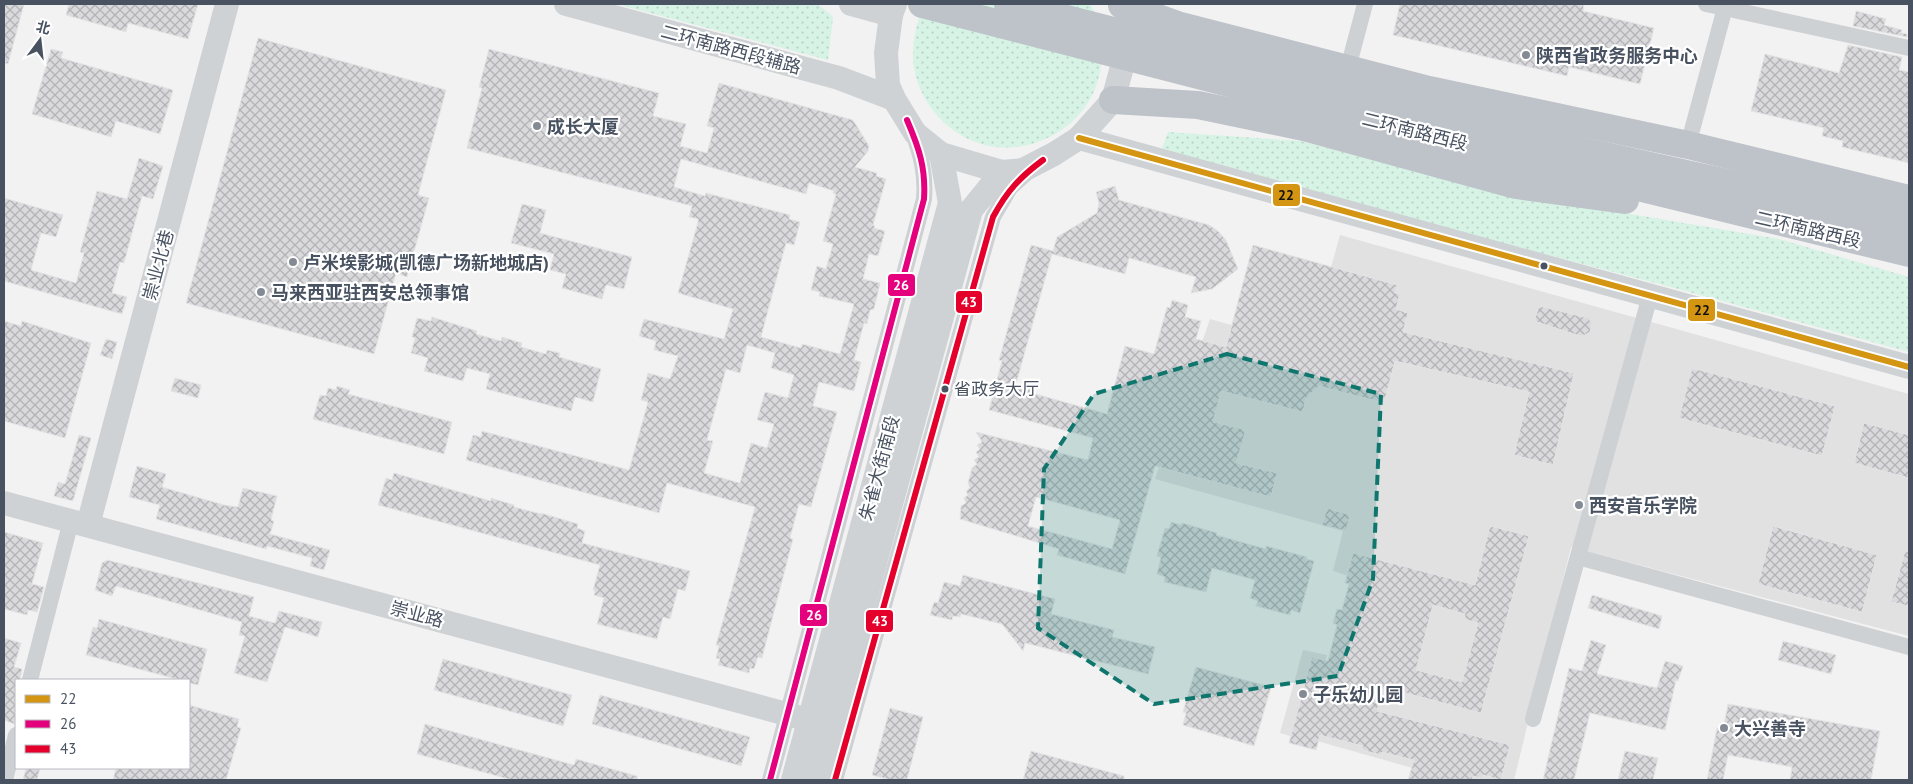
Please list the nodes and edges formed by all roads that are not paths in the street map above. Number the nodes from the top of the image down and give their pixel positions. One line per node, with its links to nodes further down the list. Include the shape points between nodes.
1 (227, 4): 31 (main road, 崇业北巷)
2 (566, 4): 14 (main road, 二环南路西段辅路, via 839,78)
3 (851, 4): 10 (main road)
4 (922, 4): 21 (highway, 二环南路西段)
5 (1008, 4): 21 (highway, 二环南路西段)
6 (1121, 4): 12 (highway, via 1177,25); 15 (main road, via 1128,45)
7 (1365, 4): 12 (street)
8 (1706, 4): 9 (street)
9 (1726, 6): 11 (street); 18 (street)
10 (893, 9): 14 (main road, via 886,53 888,85)
11 (1909, 48)
12 (1348, 68): 13 (highway)
13 (1429, 90): 18 (highway); 24 (highway)
14 (894, 99): 16 (main road)
15 (1113, 100): 17 (main road); 25 (highway, via 1198,105 1304,127 1516,185)
16 (907, 120): 19 (main road, via 915,133); 35 (street, via 923,160 924,198)
17 (1079, 138): 20 (main road); 28 (main road)
18 (1688, 145): 23 (highway)
19 (941, 154): 22 (main road); 37 (main road, 朱雀大街南段, via 950,203)
20 (1043, 160): 22 (main road, via 1023,170); 43 (street, via 1010,188 993,217)
21 (1575, 161): 24 (highway, 二环南路西段); 25 (highway, 二环南路西段)
22 (1002, 172): 37 (main road, 朱雀大街南段, via 971,210)
23 (1909, 198)
24 (1844, 209): 26 (highway, 二环南路西段)
25 (1766, 219): 27 (highway, 二环南路西段)
26 (1909, 226)
27 (1909, 253)
28 (1650, 296): 29 (main road); 32 (street)
29 (1909, 366)
30 (4, 503): 31 (main road, 崇业路)
31 (80, 523): 34 (street); 35 (main road, 崇业路)
32 (1578, 557): 33 (street); 36 (street)
33 (1909, 646)
34 (30, 679)
35 (787, 714): 37 (main road, 崇业路); 40 (street)
36 (1533, 719)
37 (820, 723): 41 (main road, 朱雀大街南段); 42 (main road, 朱雀大街南段)
38 (15, 739): 39 (street)
39 (5, 780)
40 (770, 780)
41 (793, 780)
42 (816, 780)
43 (835, 780)

